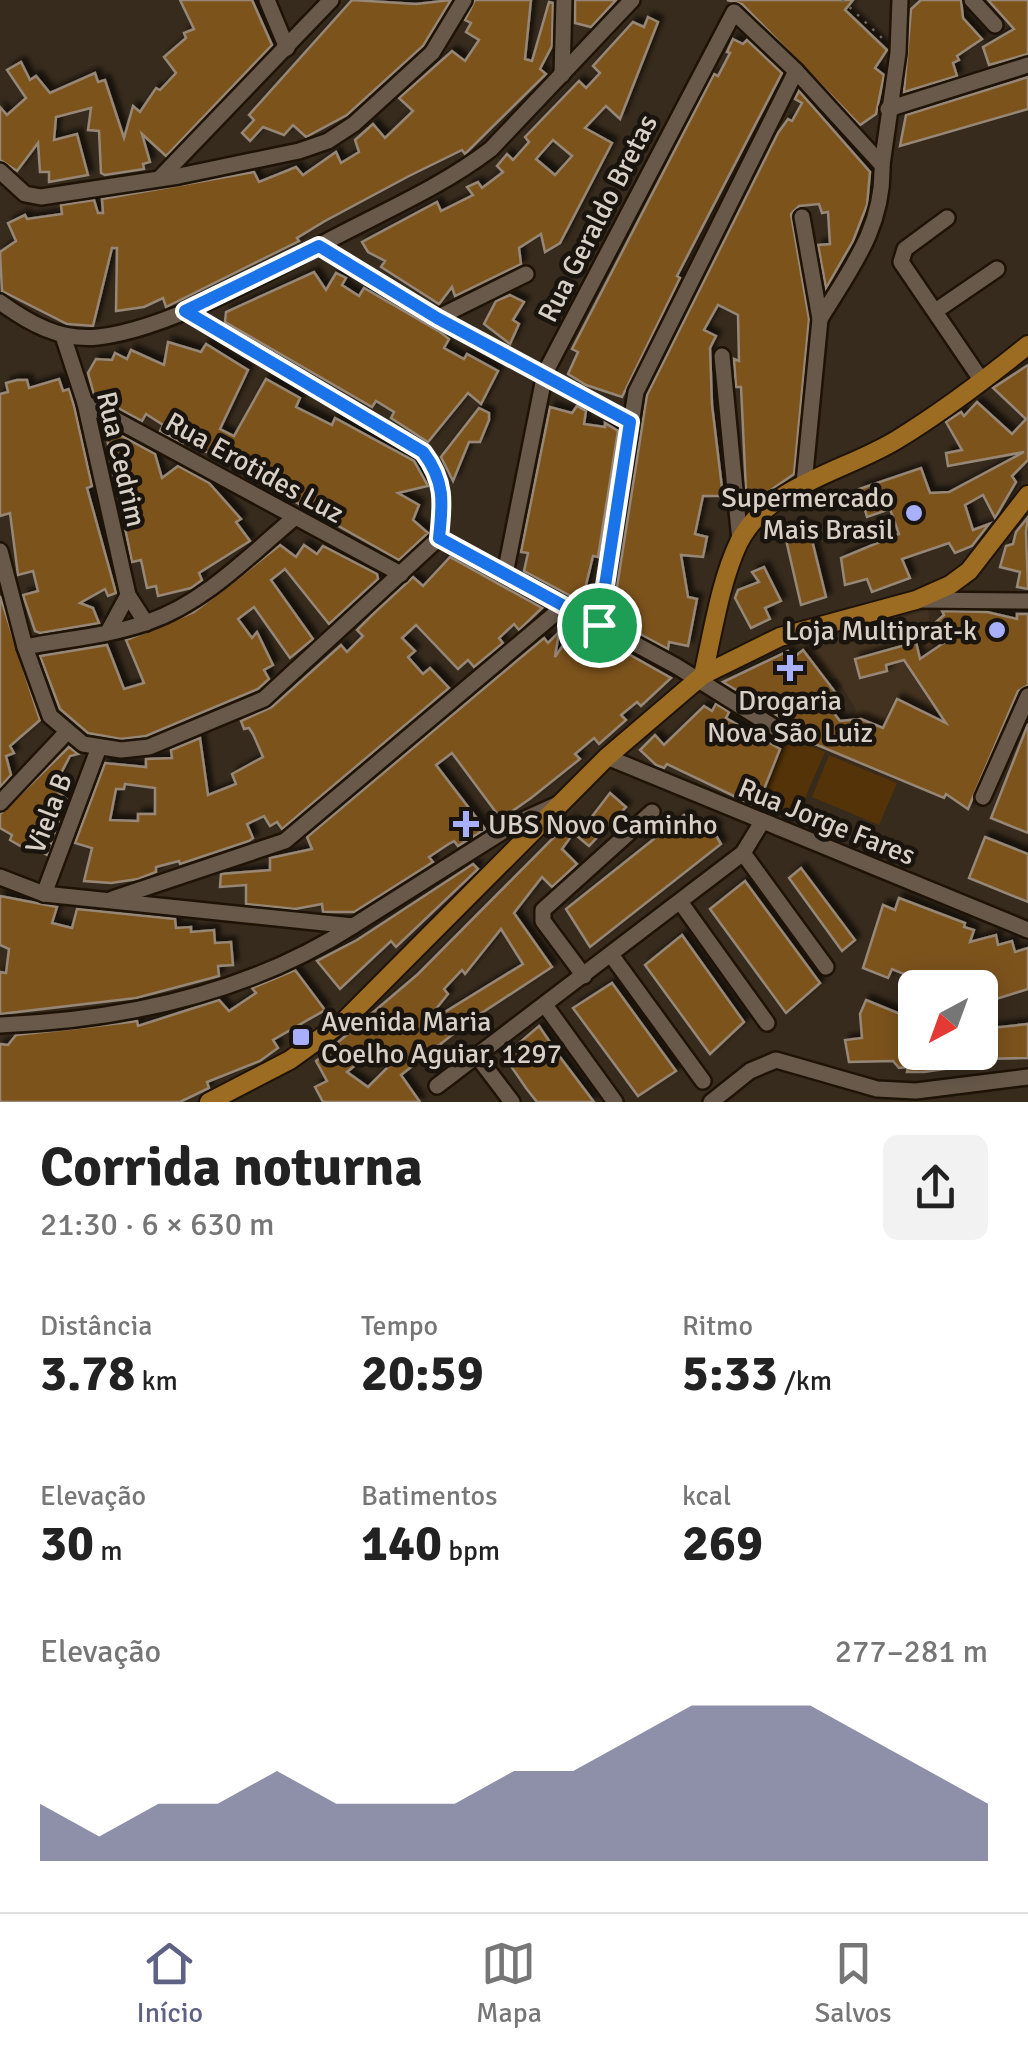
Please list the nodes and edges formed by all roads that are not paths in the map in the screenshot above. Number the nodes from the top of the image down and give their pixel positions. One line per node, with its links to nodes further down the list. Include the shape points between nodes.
1 (267, 0): 9 (street)
2 (331, 0): 9 (street)
3 (464, 0): 16 (street, via 432,53 328,140)
4 (564, 0): 12 (street)
5 (632, 0): 12 (street)
6 (900, 0): 13 (street)
7 (972, 0): 8 (street)
8 (994, 25)
9 (288, 48): 16 (street)
10 (1028, 65): 13 (street)
11 (796, 71): 14 (street); 30 (street, Rua Geraldo Bretas, via 734,12); 33 (street, via 644,376)
12 (562, 75): 19 (street, via 465,169)
13 (888, 109): 14 (street)
14 (882, 165): 26 (street, via 877,221)
15 (0, 171): 16 (street, via 26,194 41,197)
16 (160, 178)
17 (802, 218): 26 (street)
18 (947, 218): 23 (street, via 901,257)
19 (319, 246): 24 (street); 25 (street)
20 (997, 269): 23 (street)
21 (526, 274): 25 (street)
22 (0, 302): 27 (street)
23 (937, 310): 31 (street)
24 (185, 311): 27 (street, via 100,337); 37 (street, via 423,452 438,471 444,495)
25 (437, 318): 30 (street)
26 (820, 319): 34 (street)
27 (63, 336): 32 (street, Rua Cedrim)
28 (1028, 345): 31 (main road)
29 (722, 356): 38 (street)
30 (545, 374): 33 (street); 42 (street, Rua Geraldo Bretas)
31 (980, 378): 34 (main road, via 896,440)
32 (85, 403): 36 (street, Rua Erotides Luz); 43 (street, Rua Cedrim)
33 (630, 422): 49 (street)
34 (804, 483): 38 (main road)
35 (1028, 495): 40 (main road)
36 (294, 518): 41 (street, Rua Erotides Luz); 48 (street, via 218,582)
37 (439, 538): 41 (street); 42 (street)
38 (740, 541): 51 (main road)
39 (0, 551): 52 (street)
40 (969, 571): 44 (street, via 974,588); 45 (main road)
41 (400, 574): 58 (street, via 264,699 149,747)
42 (505, 574): 47 (street)
43 (128, 595): 48 (street, Rua Cedrim); 50 (street)
44 (989, 599): 45 (street); 46 (street)
45 (916, 600): 53 (main road, via 780,637)
46 (1028, 601)
47 (563, 607): 49 (street); 68 (street, via 285,841)
48 (146, 623): 50 (street)
49 (599, 625): 54 (street)
50 (109, 630): 52 (street)
51 (712, 642): 53 (main road); 54 (main road)
52 (25, 647): 57 (street, via 50,716)
53 (736, 659): 54 (main road)
54 (700, 678): 56 (street); 59 (main road)
55 (1028, 696): 60 (street)
56 (777, 730)
57 (66, 733): 58 (street); 62 (street)
58 (98, 750): 67 (street, Viela B)
59 (607, 757): 61 (main road); 64 (street, Rua Jorge Fares)
60 (983, 797)
61 (566, 800): 70 (street, via 516,823); 82 (main road, via 344,1021 290,1060)
62 (0, 803)
63 (652, 812): 74 (street, via 543,910 543,921)
64 (762, 822): 65 (street); 71 (street, Rua Jorge Fares)
65 (743, 853): 69 (street); 73 (street)
66 (1, 879): 67 (street)
67 (44, 894): 68 (street)
68 (106, 902): 70 (street)
69 (681, 903): 72 (street); 76 (street)
70 (353, 926): 77 (street, via 296,957 177,1001 112,1016)
71 (1028, 930)
72 (612, 956): 74 (street); 80 (street)
73 (826, 967)
74 (584, 976): 75 (street)
75 (545, 1006): 78 (street); 84 (street)
76 (767, 1023)
77 (0, 1025)
78 (477, 1056): 81 (street); 83 (street)
79 (1028, 1076): 85 (street, via 916,1091 878,1089 776,1060)
80 (703, 1081)
81 (436, 1086)
82 (210, 1102)
83 (512, 1102)
84 (615, 1102)
85 (711, 1102)

